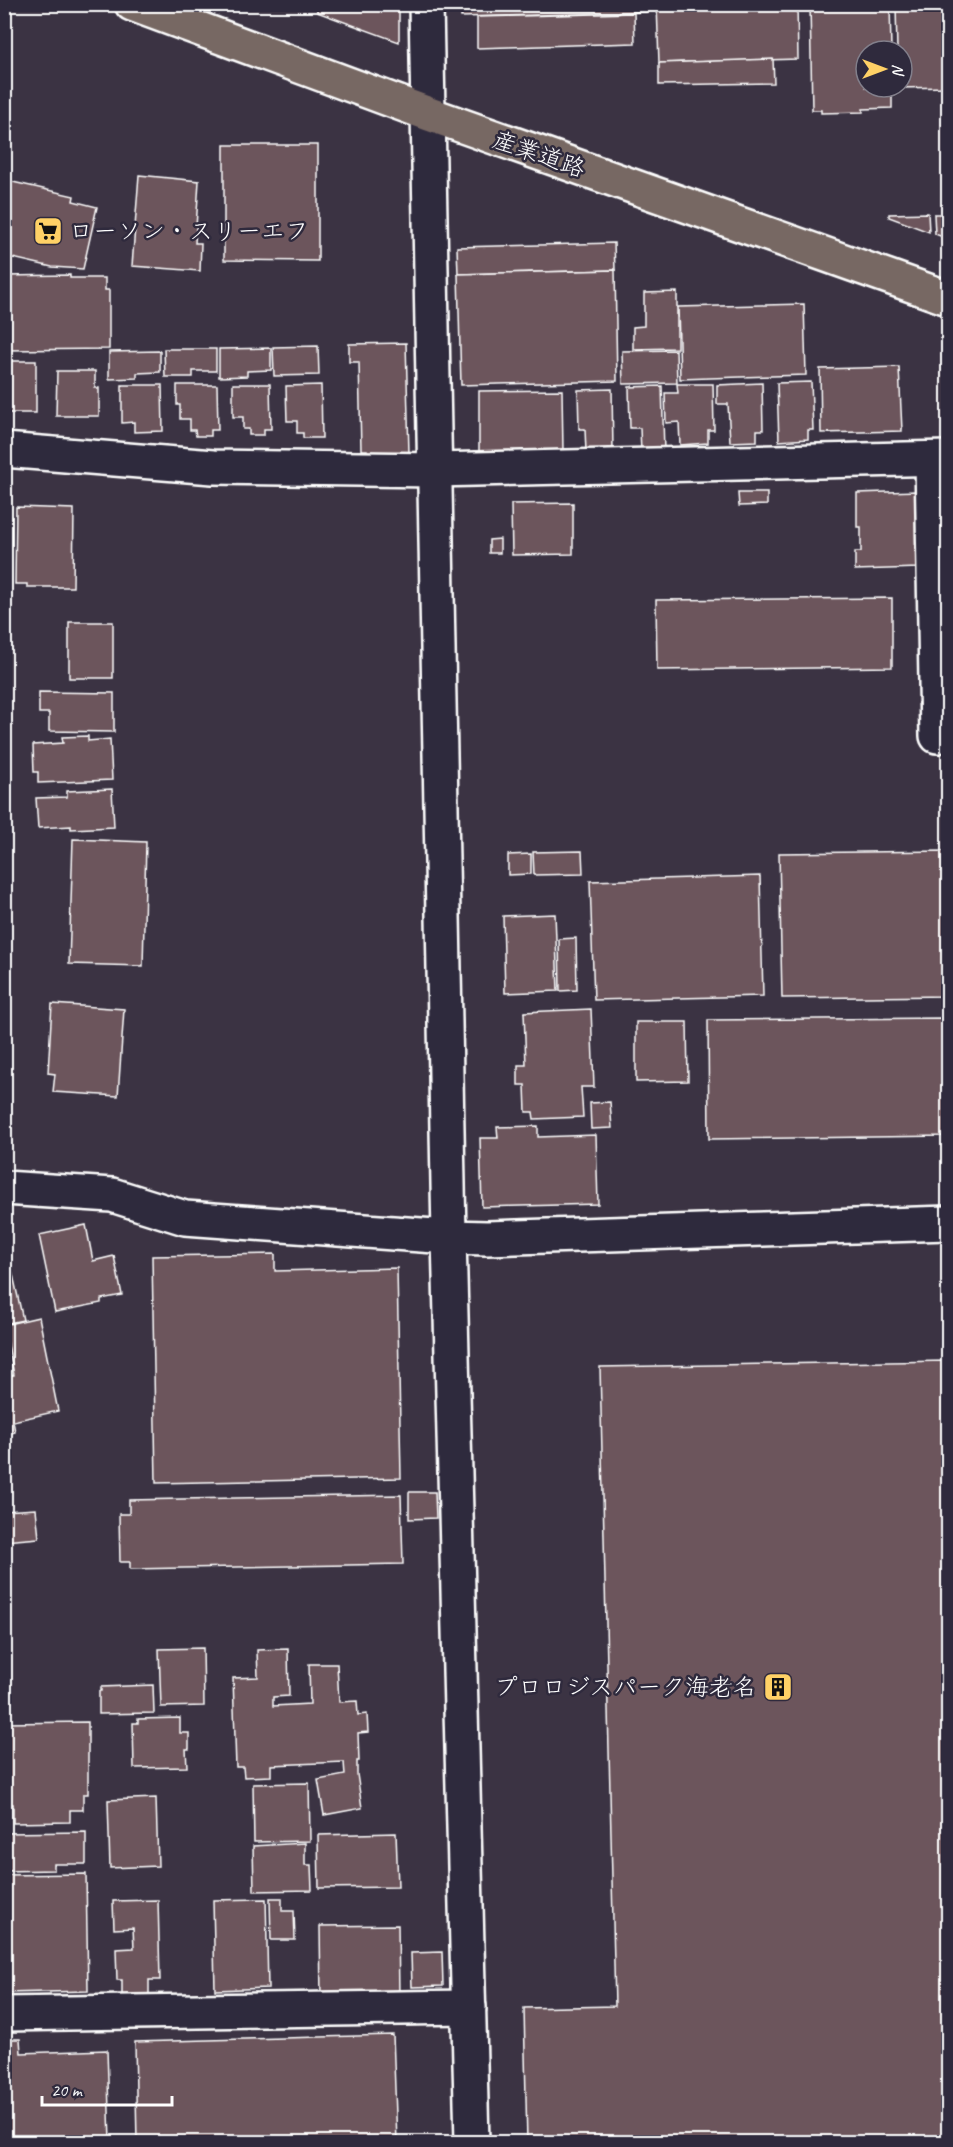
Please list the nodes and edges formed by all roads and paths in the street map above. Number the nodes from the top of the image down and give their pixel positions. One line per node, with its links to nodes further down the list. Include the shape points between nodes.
1 (132, 4): 3 (main road, 産業道路)
2 (426, 4): 3 (street)
3 (429, 114): 4 (main road, 産業道路); 7 (street)
4 (948, 298)
5 (4, 450): 7 (street, via 213,467)
6 (940, 459): 7 (street); 8 (street)
7 (435, 470): 11 (street)
8 (937, 736)
9 (4, 1188): 11 (street, via 112,1195 185,1218)
10 (948, 1223): 11 (street)
11 (449, 1237): 12 (street)
12 (469, 2007): 13 (street); 14 (street)
13 (4, 2014)
14 (472, 2142)

